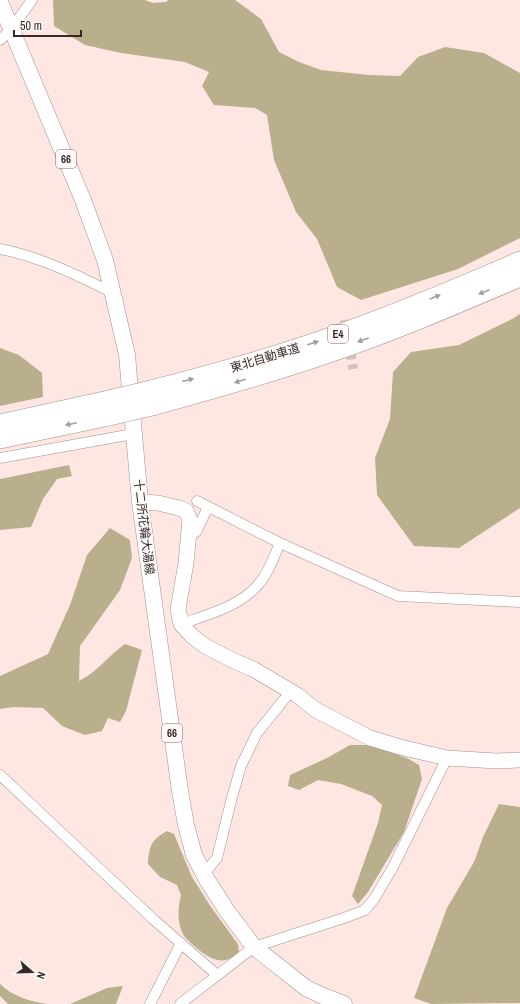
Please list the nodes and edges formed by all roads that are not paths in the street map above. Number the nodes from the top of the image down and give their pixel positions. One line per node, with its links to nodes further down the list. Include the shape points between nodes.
1 (32, 0): 3 (street)
2 (0, 2): 3 (main road, 十二所花輪大湯線 / 66)
3 (5, 34): 7 (main road, 十二所花輪大湯線 / 66, via 84,200 105,260)
4 (0, 250): 7 (street, via 16,252 55,265)
5 (520, 261): 8 (highway, 東北自動車道 / E4, one-way to 5, via 419,304)
6 (520, 277): 8 (highway, 東北自動車道 / E4, one-way to 8, via 425,317 329,353 224,386)
7 (111, 292): 11 (main road, 十二所花輪大湯線 / 66, via 128,364)
8 (151, 398): 9 (highway, 東北自動車道 / E4, bridge)
9 (109, 408): 10 (highway, 東北自動車道 / E4); 12 (highway, 東北自動車道 / E4, one-way to 12)
10 (0, 424)
11 (133, 434): 13 (street); 15 (main road, 十二所花輪大湯線 / 66)
12 (0, 439)
13 (0, 458)
14 (197, 501): 16 (street)
15 (140, 502): 17 (street, via 186,511 190,520); 25 (main road, 十二所花輪大湯線 / 66, via 180,791 194,855)
16 (208, 507): 17 (street, via 196,532); 18 (street)
17 (189, 537): 20 (street, via 178,609)
18 (280, 543): 19 (street, via 398,596); 20 (street, via 258,585 245,596 225,608)
19 (520, 602)
20 (181, 624): 21 (street, via 205,646)
21 (291, 691): 22 (street, via 316,710 370,738); 25 (street, via 257,732 244,759 217,858)
22 (447, 758): 23 (street); 27 (street, via 392,868 365,910)
23 (520, 760)
24 (0, 776): 26 (street)
25 (204, 874): 27 (main road, 十二所花輪大湯線 / 66)
26 (180, 943): 28 (street); 29 (street)
27 (254, 947): 28 (street); 31 (main road, 十二所花輪大湯線 / 66, via 306,988)
28 (216, 975): 30 (street)
29 (150, 1004)
30 (180, 1004)
31 (344, 1004)

